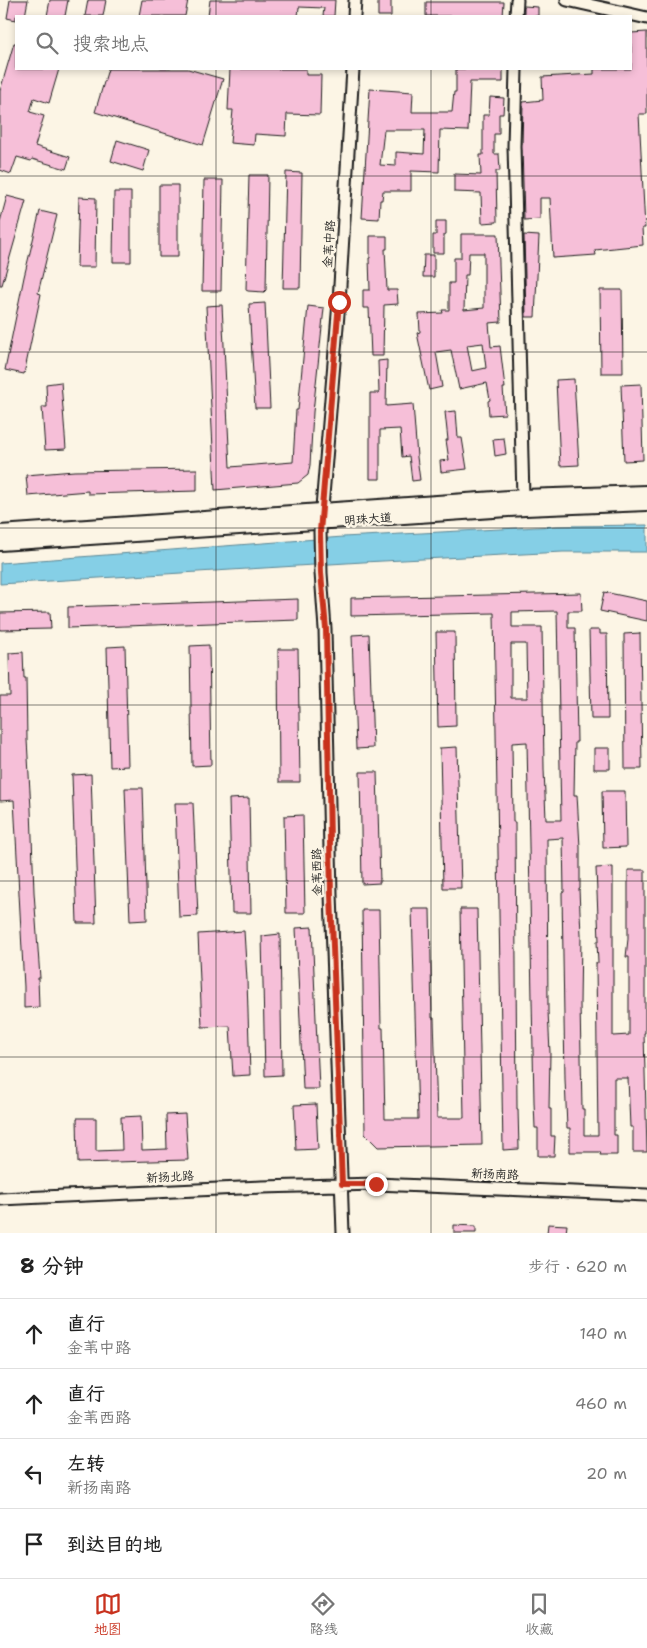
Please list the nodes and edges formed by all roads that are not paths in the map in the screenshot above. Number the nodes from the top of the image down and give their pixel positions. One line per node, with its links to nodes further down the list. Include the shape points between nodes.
1 (355, 0): 4 (street)
2 (517, 0): 5 (street)
3 (567, 0): 6 (street)
4 (354, 15)
5 (516, 15)
6 (647, 18)
7 (353, 70): 12 (street, 金苇中路, via 339,302)
8 (516, 70): 10 (street)
9 (647, 493): 10 (main road, 明珠大道)
10 (522, 497): 12 (main road, 明珠大道)
11 (647, 503): 12 (main road, 明珠大道)
12 (320, 522): 13 (main road, 明珠大道); 14 (main road, 明珠大道); 15 (street, 金苇西路)
13 (0, 533)
14 (0, 543)
15 (342, 1184): 16 (street, 新扬南路); 17 (street, 新扬北路); 18 (street, 金苇西路)
16 (647, 1195)
17 (0, 1199)
18 (343, 1233)

